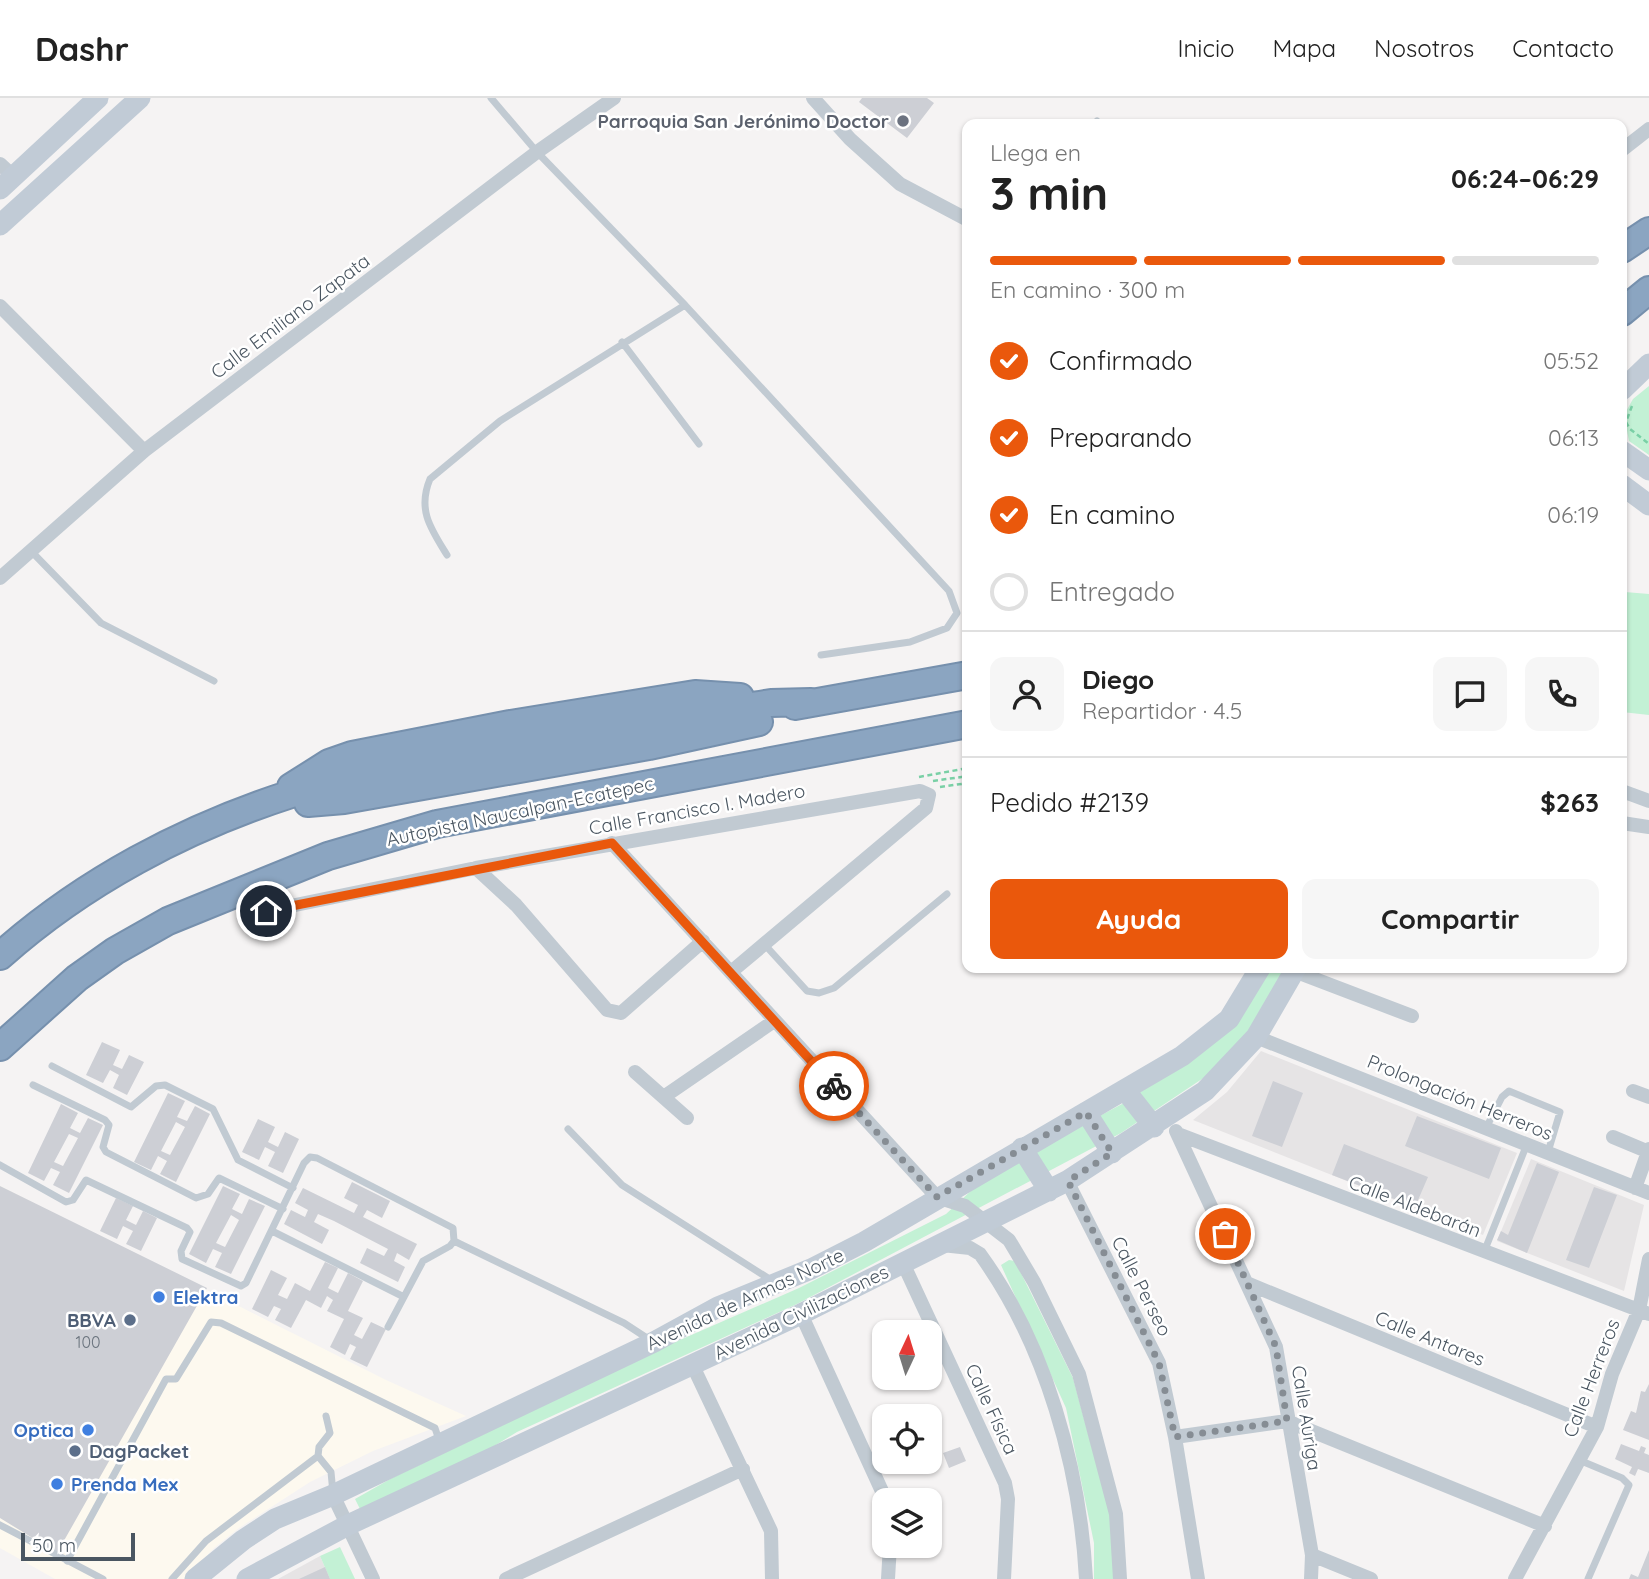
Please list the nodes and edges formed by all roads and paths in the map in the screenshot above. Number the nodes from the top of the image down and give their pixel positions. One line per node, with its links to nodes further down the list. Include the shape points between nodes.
1 (98, 98): 9 (main road)
2 (140, 98): 11 (main road)
3 (491, 98): 8 (lane)
4 (614, 98): 8 (street, Calle Emiliano Zapata)
5 (813, 98): 10 (street, via 900,184)
6 (1649, 129): 7 (street)
7 (1627, 146)
8 (537, 152): 15 (lane); 25 (street, Calle Emiliano Zapata)
9 (5, 177)
10 (962, 217)
11 (0, 225)
12 (1649, 231): 13 (highway)
13 (1627, 246)
14 (1649, 290): 17 (highway)
15 (685, 304): 18 (lane); 33 (lane, via 949,591 957,613 947,628 910,642)
16 (0, 306): 25 (street)
17 (1627, 308)
18 (622, 342): 23 (lane); 31 (lane, via 500,421 430,480 425,492 426,521)
19 (1649, 364): 20 (main road)
20 (1629, 395): 21 (path)
21 (1627, 413)
22 (1627, 424): 24 (path)
23 (699, 443)
24 (1649, 444)
25 (145, 451): 30 (street, Calle Emiliano Zapata)
26 (1627, 455): 27 (main road)
27 (1649, 470)
28 (1627, 492): 29 (main road)
29 (1649, 505)
30 (31, 551): 32 (street, Calle Emiliano Zapata); 35 (lane, via 101,623)
31 (447, 555)
32 (2, 573)
33 (821, 655)
34 (962, 676): 37 (highway)
35 (214, 681)
36 (752, 698): 37 (highway); 44 (highway, via 404,756 336,772); 46 (highway, via 639,692 412,730 358,744)
37 (811, 702): 44 (highway, via 771,703 514,745); 46 (highway)
38 (962, 725): 64 (highway, Autopista Naucalpan-Ecatepec, via 437,824 328,856 168,921 115,951 77,978)
39 (962, 769): 40 (path)
40 (919, 775)
41 (962, 777): 42 (path, via 929,781 930,788)
42 (962, 784)
43 (1627, 793): 45 (street)
44 (290, 794): 46 (highway)
45 (1649, 801)
46 (257, 808): 55 (highway, via 145,855 67,902)
47 (1627, 824): 48 (street)
48 (1649, 827)
49 (612, 843): 50 (street, Calle Francisco I. Madero); 53 (street); 54 (street, Calle Francisco I. Madero, via 920,791 929,795 926,808)
50 (476, 868): 52 (street, Calle Francisco I. Madero); 53 (street, via 516,905 607,1010 621,1013)
51 (947, 894): 54 (lane, via 834,988 819,993 807,991)
52 (266, 911)
53 (704, 941): 56 (street)
54 (765, 945): 56 (street)
55 (0, 956)
56 (731, 972): 61 (street)
57 (1257, 973): 62 (main road, Avenida de Armas Norte, via 1229,1019)
58 (1293, 973): 63 (main road, Avenida Civilizaciones)
59 (1305, 973): 60 (street)
60 (1412, 1016)
61 (774, 1021): 71 (street); 88 (street)
62 (1213, 1031): 65 (main road); 69 (main road, Avenida de Armas Norte, via 1182,1056)
63 (1256, 1037): 65 (main road, Avenida Civilizaciones); 76 (street, Prolongación Herreros)
64 (0, 1047)
65 (1237, 1061): 75 (main road, Avenida Civilizaciones)
66 (52, 1066): 86 (lane, via 131,1107 156,1086 165,1085 213,1109 238,1160)
67 (635, 1072): 71 (street)
68 (33, 1085): 89 (lane, via 105,1120 109,1125 103,1147 106,1152 196,1198 208,1194 219,1178)
69 (1125, 1090): 73 (main road, Avenida de Armas Norte); 75 (main road)
70 (1633, 1091): 72 (street)
71 (665, 1097): 74 (street)
72 (1649, 1097)
73 (1086, 1112): 80 (main road, Avenida de Armas Norte); 82 (main road)
74 (687, 1118)
75 (1167, 1126): 82 (main road, Avenida Civilizaciones); 94 (street, Calle Aldebarán); 98 (street, Calle Auriga)
76 (1486, 1128): 79 (street, Prolongación Herreros); 83 (lane, via 1509,1091 1560,1112)
77 (568, 1129): 97 (lane, via 622,1185)
78 (1613, 1137): 81 (street)
79 (1527, 1144): 83 (street, Prolongación Herreros); 94 (lane)
80 (1022, 1148): 85 (main road); 88 (main road, Avenida de Armas Norte)
81 (1649, 1151): 87 (street)
82 (1112, 1153): 85 (main road, Avenida Civilizaciones)
83 (1548, 1153): 87 (street, Prolongación Herreros)
84 (0, 1165): 91 (lane, via 70,1203 82,1183 91,1181 187,1228 190,1232 182,1259 233,1285 246,1283)
85 (1058, 1186): 90 (main road, Avenida Civilizaciones); 108 (street, Calle Perseo, via 1159,1363)
86 (293, 1188): 89 (lane); 92 (lane, via 304,1163 317,1158 453,1228)
87 (1642, 1191)
88 (937, 1197): 90 (street, via 965,1206); 97 (main road, Avenida de Armas Norte, via 864,1242)
89 (283, 1209): 91 (lane)
90 (985, 1221): 93 (main road, Avenida Civilizaciones); 131 (street, via 1009,1240 1020,1257 1079,1374 1116,1514)
91 (272, 1231): 99 (lane)
92 (454, 1241): 99 (lane, via 423,1261); 103 (lane)
93 (941, 1245): 96 (main road, Avenida Civilizaciones); 130 (street, via 970,1248 980,1254 1020,1322 1055,1405 1068,1453 1084,1532)
94 (1484, 1253): 100 (street, Calle Aldebarán)
95 (1649, 1259): 100 (street, Calle Herreros)
96 (903, 1263): 101 (main road, Avenida Civilizaciones); 129 (street, Calle Física, via 1005,1483)
97 (775, 1283): 103 (main road, Avenida de Armas Norte)
98 (1249, 1284): 106 (street, Calle Auriga, via 1276,1347); 107 (street, Calle Antares)
99 (404, 1297): 102 (lane)
100 (1644, 1312): 107 (street, Calle Herreros, via 1612,1374)
101 (801, 1314): 104 (main road, Avenida Civilizaciones); 113 (street)
102 (388, 1327)
103 (654, 1342): 109 (main road, Avenida de Armas Norte)
104 (692, 1364): 112 (street); 116 (main road, Avenida Civilizaciones)
105 (326, 1416): 110 (lane, via 330,1433)
106 (1287, 1421): 108 (street); 117 (street); 118 (street, Calle Auriga)
107 (1597, 1427): 111 (street, Calle Herreros)
108 (1175, 1437): 132 (street, Calle Perseo)
109 (440, 1444): 114 (main road, Avenida de Armas Norte); 120 (lane, via 435,1428 211,1322 176,1378 166,1379)
110 (318, 1456): 114 (lane, via 331,1472); 122 (lane, via 206,1541)
111 (1579, 1460): 117 (street, Calle Herreros); 136 (lane, via 1629,1485)
112 (743, 1469): 126 (street); 127 (street, via 771,1531)
113 (881, 1488)
114 (333, 1495): 116 (street); 123 (main road, Avenida de Armas Norte, via 275,1519)
115 (0, 1525): 120 (lane)
116 (348, 1525): 124 (main road, Avenida Civilizaciones); 125 (street)
117 (1545, 1526): 135 (street, Calle Herreros)
118 (1312, 1555): 133 (street, Calle Auriga); 134 (street)
119 (889, 1558): 128 (street)
120 (67, 1561): 121 (lane)
121 (103, 1579)
122 (172, 1579)
123 (195, 1579)
124 (247, 1579)
125 (373, 1579)
126 (506, 1579)
127 (772, 1579)
128 (888, 1579)
129 (1004, 1579)
130 (1086, 1579)
131 (1120, 1579)
132 (1198, 1579)
133 (1311, 1579)
134 (1371, 1579)
135 (1515, 1579)
136 (1588, 1579)

